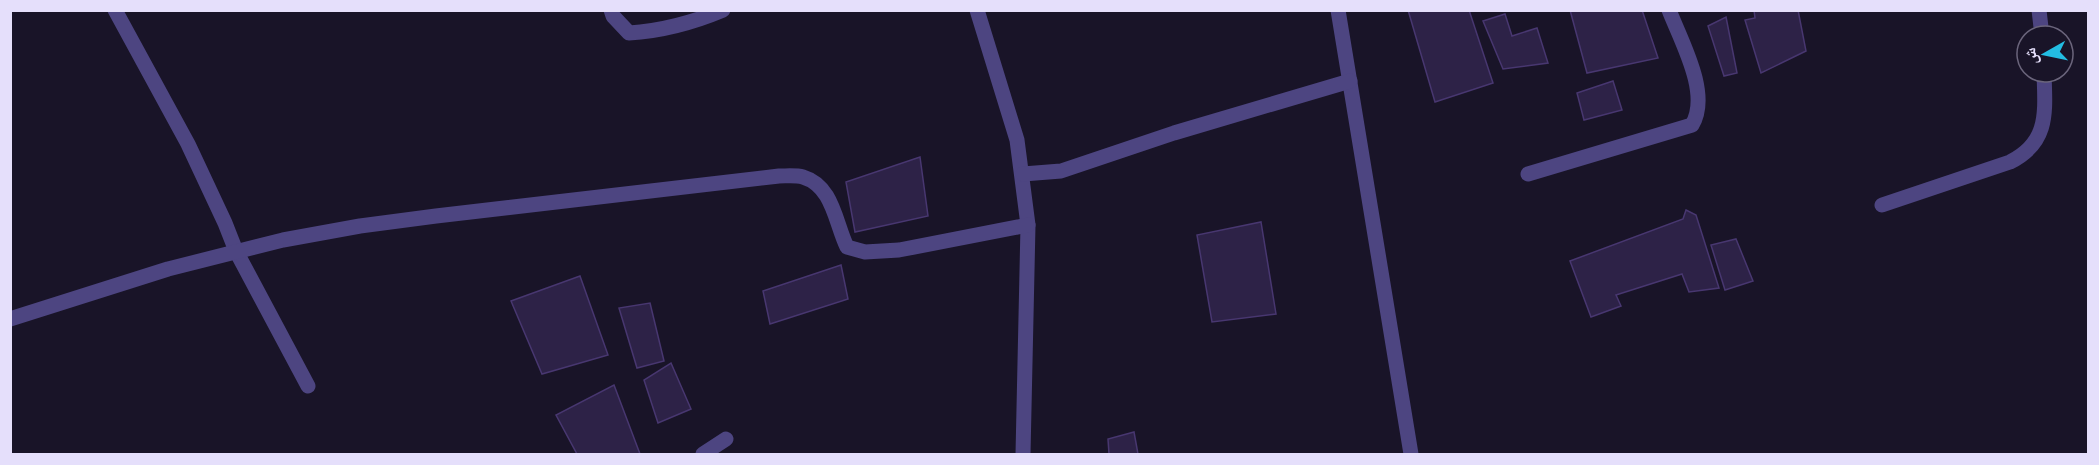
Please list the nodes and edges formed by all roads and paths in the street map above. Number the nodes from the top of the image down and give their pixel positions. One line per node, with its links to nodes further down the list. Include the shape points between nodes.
1 (115, 10): 13 (street, via 188,144)
2 (611, 10): 3 (street, via 629,33 655,32)
3 (723, 10)
4 (977, 10): 9 (street, via 1017,140)
5 (1338, 10): 7 (street)
6 (1669, 10): 10 (street, via 1696,86 1699,102 1692,125)
7 (1350, 81): 9 (street, via 1060,171); 19 (street)
8 (2044, 84): 11 (street, via 2041,128 2034,145 2024,155)
9 (1023, 174): 12 (street)
10 (1528, 174)
11 (1882, 205)
12 (1028, 225): 13 (street, via 899,250 865,252 847,247 829,197 818,183 802,176 779,176 425,217); 18 (street)
13 (236, 251): 14 (street); 15 (street)
14 (10, 319)
15 (308, 386)
16 (726, 439): 17 (street)
17 (703, 454)
18 (1023, 454)
19 (1411, 454)

